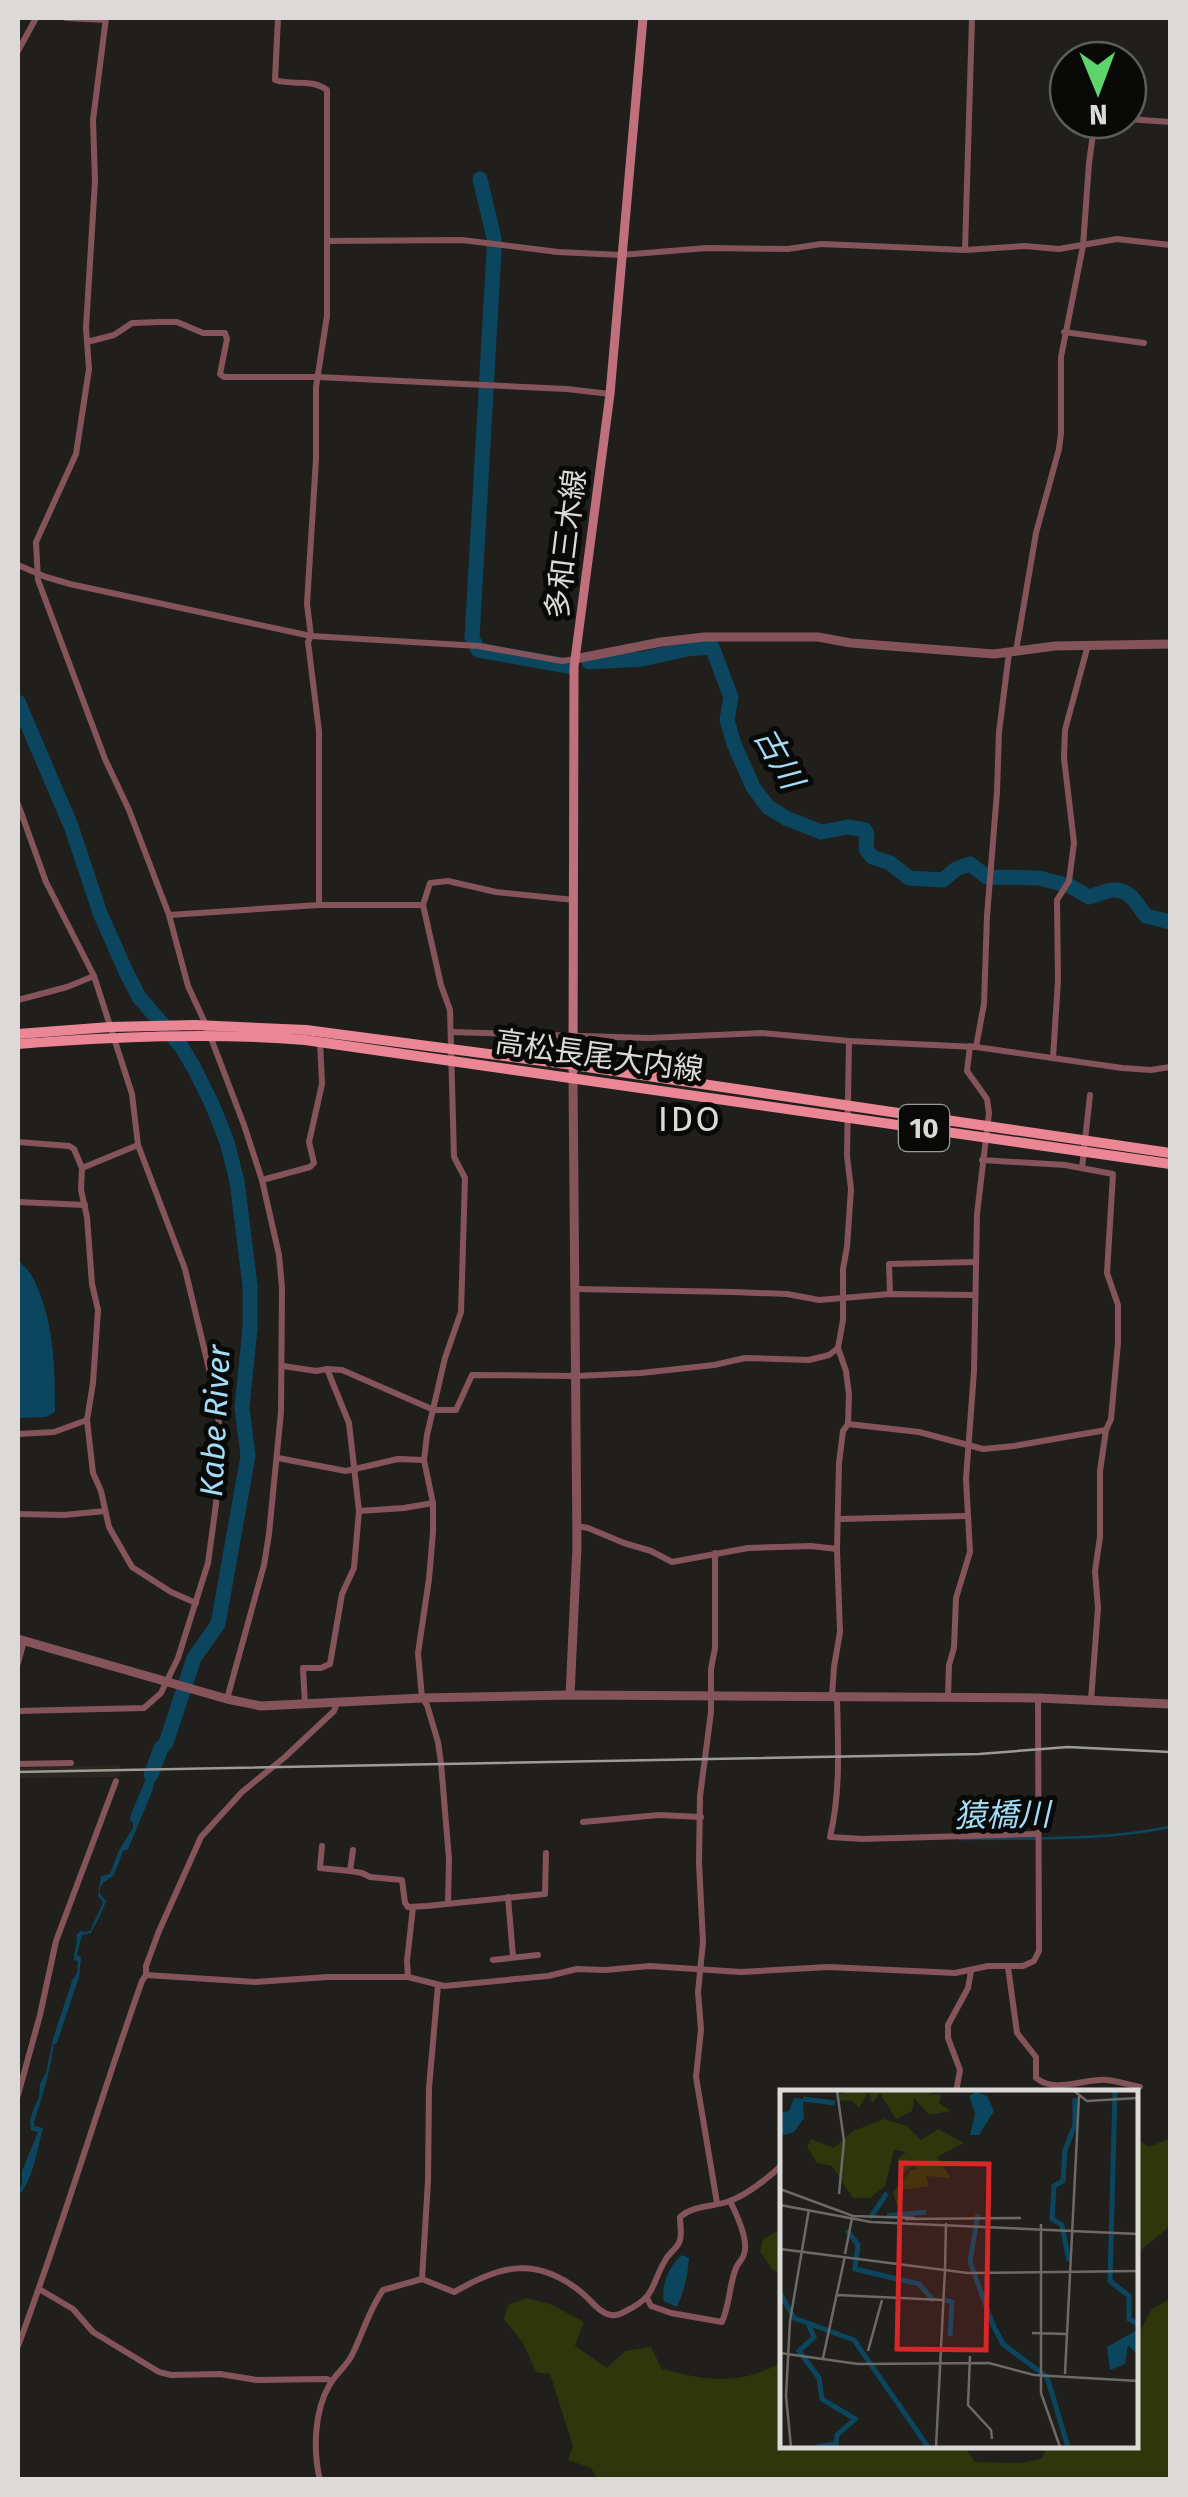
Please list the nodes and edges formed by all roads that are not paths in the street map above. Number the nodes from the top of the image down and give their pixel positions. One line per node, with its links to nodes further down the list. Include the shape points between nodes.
1 (36, 18): 7 (street)
2 (66, 18): 6 (street)
3 (278, 18): 9 (street, via 275,80 316,82 327,90)
4 (643, 18): 13 (main road, 多和三木線)
5 (972, 18): 12 (street)
6 (106, 19): 15 (street, via 94,120)
7 (18, 51)
8 (1092, 140): 11 (street)
9 (327, 241): 13 (street, via 462,240); 17 (street)
10 (1170, 245): 11 (street, via 1117,239)
11 (1083, 246): 12 (street); 14 (street)
12 (965, 250): 13 (street, via 821,244)
13 (621, 255): 18 (main road, 多和三木線)
14 (1064, 332): 16 (street); 24 (street, via 1061,433)
15 (87, 342): 17 (street, via 132,324 178,322 203,333 225,333 224,377); 20 (street, via 76,454 36,542)
16 (1144, 342)
17 (318, 377): 18 (street); 21 (street)
18 (610, 394): 25 (main road, 多和三木線)
19 (18, 565): 20 (street)
20 (36, 573): 21 (street); 30 (street)
21 (311, 636): 25 (street); 28 (street)
22 (1088, 644): 23 (street); 24 (street); 43 (street, via 1064,730 1074,843 1067,884 1057,900)
23 (1170, 644)
24 (1012, 652): 25 (street, via 704,636); 41 (street, via 999,732 984,1004)
25 (576, 659): 27 (main road, 多和三木線)
26 (18, 804): 31 (street, via 46,882)
27 (574, 900): 29 (street, via 448,882 430,884); 37 (main road, 多和三木線)
28 (320, 905): 29 (street); 30 (street)
29 (423, 905): 35 (street)
30 (169, 916): 33 (street)
31 (94, 976): 32 (street); 34 (street)
32 (18, 1000)
33 (202, 1030): 34 (main road, 高松長尾大内線 / 10); 38 (main road, 高松長尾大内線 / 10); 59 (street)
34 (113, 1032): 36 (main road, 高松長尾大内線 / 10); 40 (main road, 高松長尾大内線 / 10); 52 (street, via 132,1094)
35 (451, 1032): 37 (street); 42 (street)
36 (18, 1034)
37 (573, 1036): 39 (street, via 762,1033); 44 (main road, 多和三木線)
38 (321, 1037): 42 (main road, 高松長尾大内線 / 10); 59 (street, via 321,1092 309,1142 314,1163)
39 (849, 1041): 41 (street); 49 (street)
40 (18, 1044)
41 (973, 1047): 43 (street); 50 (street, via 967,1071 987,1098)
42 (452, 1054): 44 (main road, 高松長尾大内線 / 10); 47 (main road, 高松長尾大内線 / 10); 71 (street, via 454,1157 466,1189 462,1312)
43 (1053, 1058): 45 (street, via 1122,1068)
44 (573, 1065): 46 (main road, 高松長尾大内線 / 10); 47 (main road, 多和三木線)
45 (1170, 1066)
46 (622, 1074): 47 (main road, 高松長尾大内線 / 10); 49 (main road, 高松長尾大内線 / 10)
47 (573, 1078): 63 (street)
48 (1090, 1095): 53 (street)
49 (848, 1112): 50 (main road, 高松長尾大内線 / 10); 50 (main road, 高松長尾大内線 / 10); 66 (street, via 851,1189)
50 (984, 1130): 53 (main road, 高松長尾大内線 / 10); 55 (street)
51 (18, 1142): 57 (street, via 69,1146)
52 (138, 1145): 57 (street); 89 (street, via 185,1269 217,1402 216,1504)
53 (1084, 1146): 54 (main road, 高松長尾大内線 / 10); 56 (main road, 高松長尾大内線 / 10); 58 (street)
54 (1170, 1154)
55 (982, 1160): 58 (street); 62 (street)
56 (1170, 1164)
57 (82, 1168): 61 (street)
58 (1082, 1168): 74 (street, via 1113,1174 1107,1273 1118,1305 1118,1343)
59 (262, 1180): 68 (street, via 280,1254)
60 (18, 1202): 61 (street)
61 (84, 1205): 72 (street, via 98,1310)
62 (976, 1262): 64 (street, via 889,1264); 65 (street)
63 (576, 1290): 66 (street); 70 (street)
64 (890, 1294): 65 (street); 66 (street)
65 (974, 1295): 76 (street)
66 (842, 1296): 67 (street)
67 (838, 1348): 70 (street, via 810,1360 745,1358); 73 (street, via 848,1383)
68 (283, 1366): 69 (street); 77 (street)
69 (327, 1369): 71 (street); 79 (street, via 349,1423)
70 (577, 1376): 71 (street, via 472,1376 456,1410); 86 (street)
71 (434, 1410): 78 (street)
72 (87, 1420): 75 (street, via 54,1432); 82 (street)
73 (848, 1424): 76 (street); 85 (street)
74 (1106, 1430): 76 (street, via 996,1448); 100 (street)
75 (18, 1434)
76 (968, 1446): 84 (street)
77 (278, 1458): 79 (street); 97 (street, via 264,1565)
78 (424, 1460): 79 (street); 80 (street)
79 (354, 1470): 81 (street)
80 (433, 1503): 81 (street); 98 (street, via 418,1652)
81 (358, 1510): 103 (street, via 354,1568 342,1594 330,1664 303,1668)
82 (104, 1511): 83 (street); 89 (street, via 132,1567)
83 (18, 1514)
84 (966, 1516): 85 (street); 96 (street, via 970,1552 956,1598)
85 (838, 1518): 87 (street)
86 (576, 1526): 88 (street, via 672,1562); 93 (street)
87 (837, 1548): 88 (street); 95 (street)
88 (716, 1554): 94 (street)
89 (196, 1603): 92 (street)
90 (21, 1640): 91 (street); 92 (street)
91 (18, 1663)
92 (170, 1683): 97 (street); 104 (street, via 144,1708)
93 (570, 1695): 94 (street); 98 (street)
94 (711, 1695): 95 (street); 108 (street)
95 (835, 1696): 96 (street); 110 (street, via 838,1778 830,1837)
96 (948, 1696): 99 (street)
97 (227, 1698): 103 (street)
98 (422, 1698): 101 (street); 116 (street, via 441,1763)
99 (1038, 1698): 100 (street); 110 (street)
100 (1091, 1700): 102 (street)
101 (337, 1703): 103 (street); 124 (street, via 201,1837)
102 (1170, 1704)
103 (305, 1705)
104 (18, 1712)
105 (71, 1763): 106 (street)
106 (18, 1764)
107 (116, 1781): 129 (street, via 56,1941)
108 (701, 1817): 109 (street); 122 (street)
109 (583, 1822)
110 (1037, 1836): 121 (street, via 1039,1951 1034,1961)
111 (322, 1846): 114 (street, via 320,1868)
112 (353, 1850): 114 (street)
113 (546, 1853): 115 (street, via 545,1894)
114 (350, 1871): 117 (street, via 402,1880 404,1903)
115 (508, 1897): 116 (street); 119 (street)
116 (448, 1903): 117 (street)
117 (413, 1907): 125 (street)
118 (538, 1955): 119 (street)
119 (513, 1958): 120 (street)
120 (493, 1960)
121 (1008, 1967): 123 (street); 127 (street, via 1017,2034 1036,2057 1041,2083 1108,2080)
122 (699, 1968): 123 (street); 126 (street, via 577,1969); 132 (street, via 696,2077)
123 (971, 1971): 128 (street, via 948,2025 960,2070)
124 (146, 1975): 125 (street, via 255,1982); 134 (street)
125 (408, 1976): 126 (street)
126 (438, 1984): 133 (street)
127 (1140, 2087)
128 (956, 2090)
129 (18, 2095)
130 (780, 2167): 131 (street)
131 (730, 2201): 132 (street); 135 (street, via 745,2246 722,2322 671,2314)
132 (717, 2204): 135 (street, via 680,2218 680,2239)
133 (422, 2279): 135 (street, via 454,2292 496,2271 533,2269 554,2274 610,2315); 137 (street, via 383,2290 347,2365)
134 (39, 2290): 136 (street); 137 (street, via 159,2372)
135 (647, 2298)
136 (18, 2346)
137 (332, 2381): 138 (street, via 320,2414)
138 (320, 2480)

